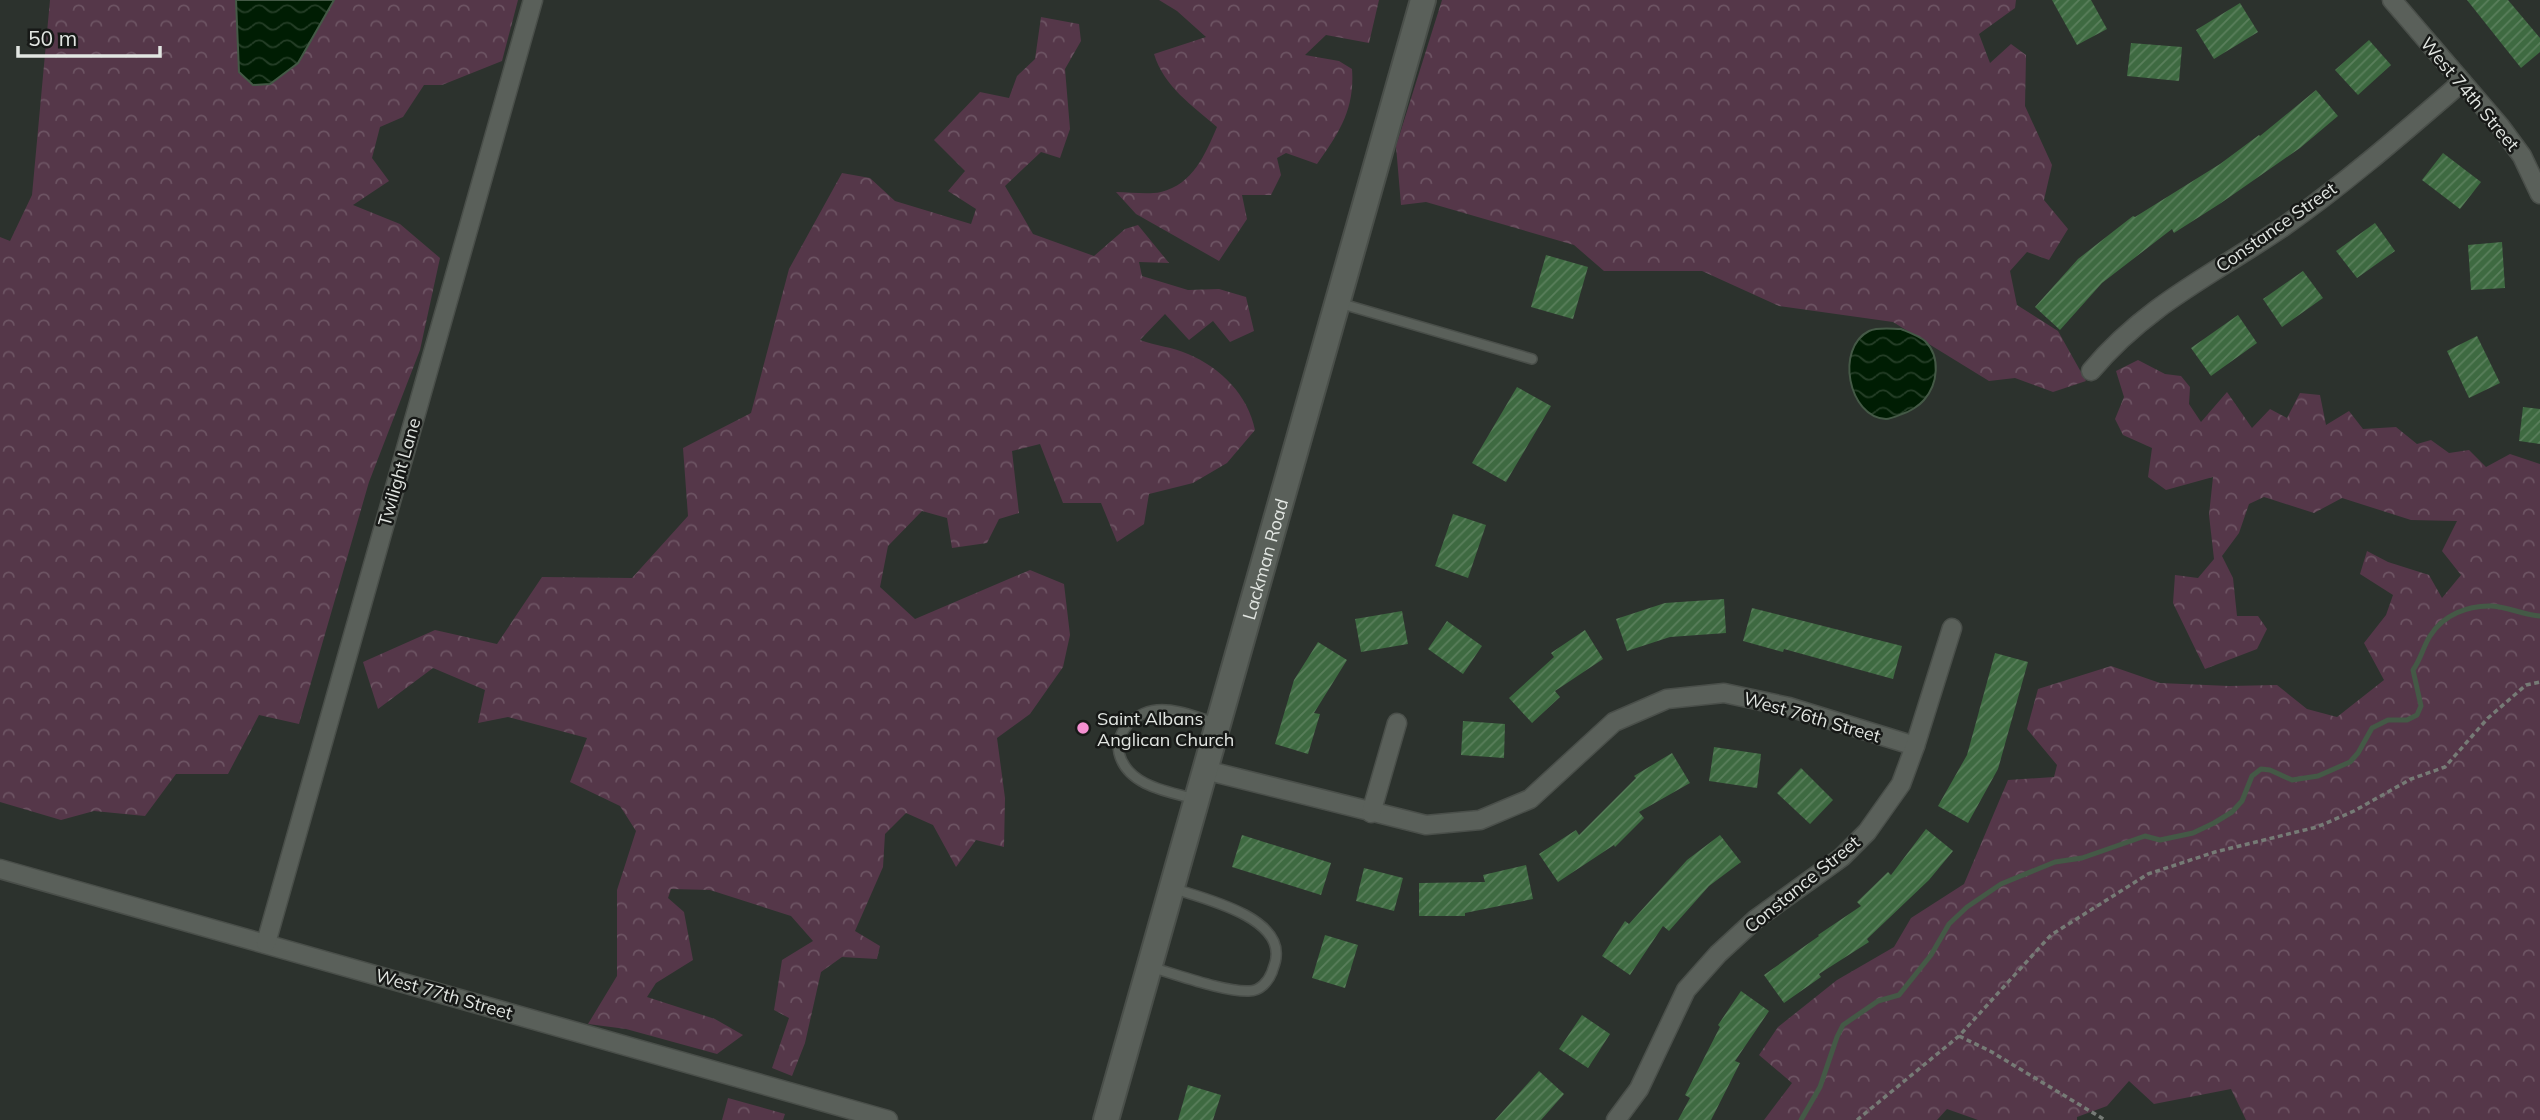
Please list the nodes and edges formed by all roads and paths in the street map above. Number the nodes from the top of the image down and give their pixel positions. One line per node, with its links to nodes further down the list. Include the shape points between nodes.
1 (533, 0): 19 (street, Twilight Lane)
2 (1423, 0): 6 (main road, Lackman Road)
3 (2392, 0): 4 (street, West 74th Street)
4 (2462, 82): 5 (street, West 74th Street, via 2522,156); 8 (street, Constance Street, via 2283,227 2159,306)
5 (2540, 194)
6 (1337, 303): 7 (lane); 12 (main road, Lackman Road)
7 (1532, 359)
8 (2091, 371)
9 (1952, 628): 13 (street, Constance Street)
10 (2540, 682): 21 (path, via 2526,685 2488,718 2445,767 2411,779 2318,827 2148,874 2051,935)
11 (1397, 723): 16 (street)
12 (1218, 724): 14 (main road, Lackman Road); 15 (lane, via 1155,710 1129,722 1119,736 1121,761 1137,778)
13 (1915, 746): 16 (street, West 76th Street, via 1789,707 1724,693 1667,699 1614,722 1530,800 1480,820 1426,825); 24 (street, Constance Street, via 1901,784 1867,832 1842,857 1756,919 1686,990 1639,1089)
14 (1205, 770): 15 (main road, Lackman Road); 16 (street, West 76th Street)
15 (1197, 799): 18 (main road, Lackman Road)
16 (1371, 813)
17 (0, 869): 19 (street, West 77th Street)
18 (1171, 888): 20 (main road, Lackman Road); 20 (lane, via 1259,922 1273,939 1277,956 1264,986 1251,992)
19 (267, 943): 22 (street, West 77th Street)
20 (1148, 967): 23 (main road, Lackman Road)
21 (1959, 1036): 25 (path); 26 (path)
22 (888, 1120)
23 (1106, 1120)
24 (1616, 1120)
25 (1857, 1120)
26 (2105, 1120)

